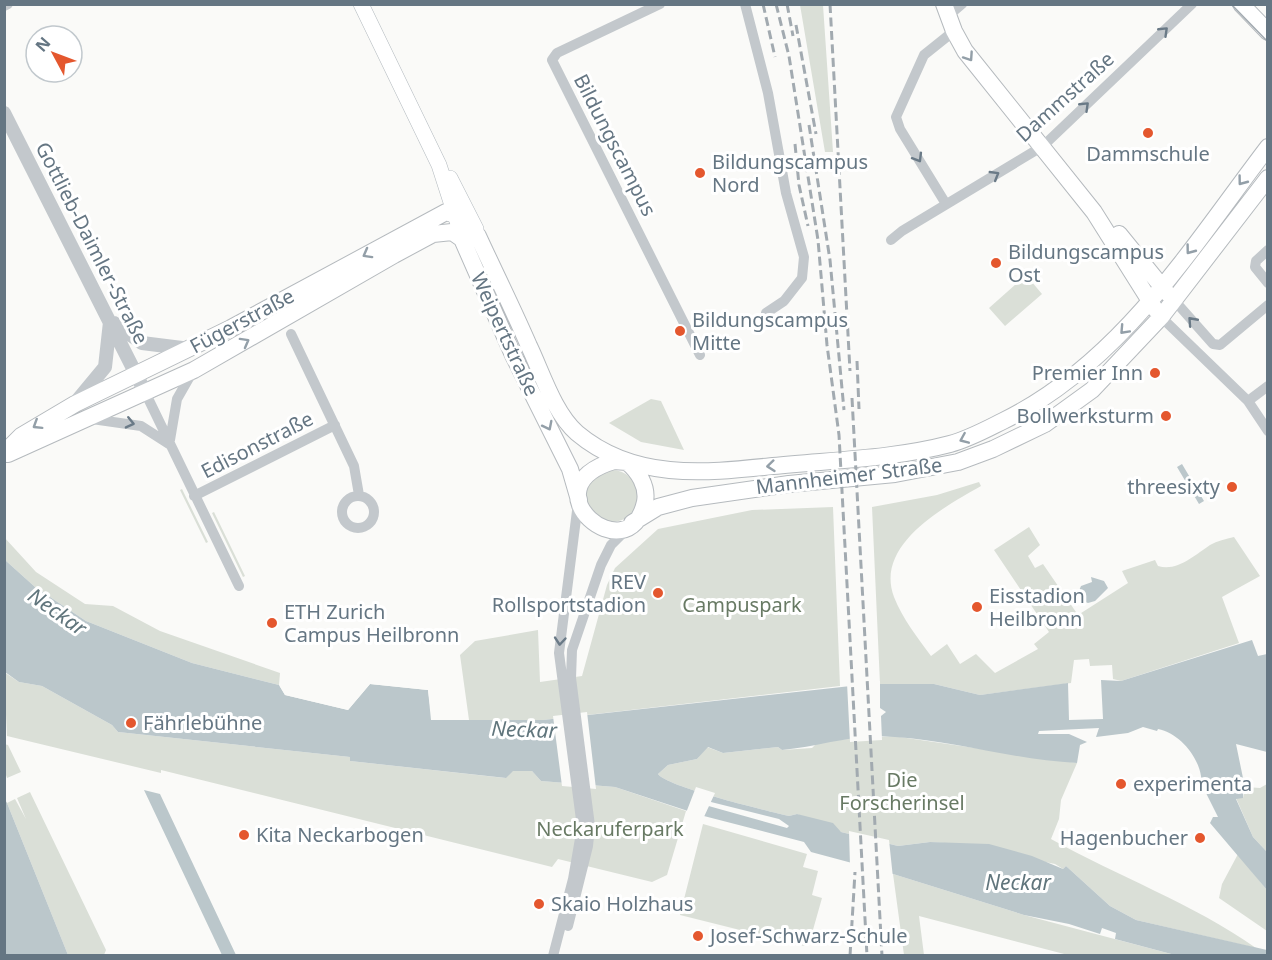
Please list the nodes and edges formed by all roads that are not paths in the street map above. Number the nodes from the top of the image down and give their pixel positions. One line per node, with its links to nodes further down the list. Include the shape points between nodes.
1 (361, 4): 12 (main road, Weipertstraße)
2 (660, 4): 31 (street, Bildungscampus, via 557,53 552,60)
3 (745, 4): 25 (street, via 804,257 802,278 784,302)
4 (962, 4): 7 (street)
5 (1192, 4): 10 (street, Dammstraße, one-way to 5)
6 (1241, 4): 8 (main road)
7 (948, 17): 10 (main road, one-way to 10, via 983,77); 15 (street, one-way to 15, via 924,54 896,117)
8 (1268, 32)
9 (4, 113): 27 (street, Gottlieb-Daimler-Straße)
10 (1043, 146): 14 (main road); 15 (street, Dammstraße, one-way to 10)
11 (1268, 147): 21 (main road, Mannheimer Straße, one-way to 21)
12 (439, 165): 16 (main road, Weipertstraße); 17 (main road, Weipertstraße, via 455,185)
13 (1268, 178): 22 (main road, Mannheimer Straße)
14 (1069, 179): 21 (main road); 23 (main road, via 1109,234)
15 (946, 204): 18 (street, Dammstraße)
16 (454, 213): 17 (main road, via 469,223); 30 (main road, Fügerstraße, one-way to 30, via 446,212 418,226)
17 (470, 238): 33 (main road, Fügerstraße, one-way to 17, via 433,234 452,232); 46 (main road, Weipertstraße, via 564,416 577,433); 49 (main road, Weipertstraße, one-way to 49, via 513,355 570,469)
18 (891, 240)
19 (1268, 250): 20 (street, via 1255,267)
20 (1268, 283)
21 (1162, 286): 22 (main road); 23 (main road, Mannheimer Straße)
22 (1174, 300): 26 (main road, Mannheimer Straße); 29 (street, one-way to 22, via 1214,344)
23 (1150, 302): 26 (main road); 37 (main road, Mannheimer Straße, one-way to 37, via 1107,348)
24 (1268, 304): 29 (street)
25 (766, 314)
26 (1161, 316): 32 (street); 40 (main road, Mannheimer Straße, via 1092,390)
27 (110, 320): 30 (street, via 142,343); 34 (street, Gottlieb-Daimler-Straße); 39 (street, via 105,368)
28 (291, 334): 42 (street, Edisonstraße)
29 (1220, 345): 32 (street)
30 (190, 350): 34 (main road, Fügerstraße)
31 (700, 355)
32 (1213, 368): 38 (street)
33 (194, 370): 36 (main road, Fügerstraße); 44 (street, via 177,399)
34 (137, 375): 36 (street, Gottlieb-Daimler-Straße); 39 (main road, Fügerstraße)
35 (1268, 386): 38 (street)
36 (145, 392): 41 (main road, Fügerstraße); 44 (street, Edisonstraße)
37 (1052, 392): 40 (main road); 46 (main road, Mannheimer Straße, one-way to 46, via 1023,411 953,443 894,456 697,473)
38 (1248, 400): 43 (street)
39 (75, 404): 45 (main road, Fügerstraße, one-way to 45, via 21,436)
40 (1064, 411): 50 (main road, Mannheimer Straße, via 1045,424 958,462 895,474 692,498 658,507)
41 (86, 419): 44 (street, one-way to 44, via 103,418 141,426); 45 (main road, Fügerstraße)
42 (335, 425): 47 (street, Edisonstraße, via 354,466); 48 (street, Edisonstraße)
43 (1268, 431)
44 (170, 444): 48 (street, Edisonstraße)
45 (4, 454)
46 (627, 462): 49 (main road, via 614,461 592,470 580,488); 50 (main road, via 638,472 645,499 641,513)
47 (358, 495)
48 (194, 496): 51 (street, Edisonstraße)
49 (579, 500): 50 (main road, via 589,521 598,527 622,529); 52 (street, one-way to 52, via 559,653)
50 (632, 523): 52 (street, Mannheimer Straße, via 611,545 601,565)
51 (239, 586)
52 (566, 678): 53 (street, via 586,826)
53 (576, 880): 54 (street); 55 (street)
54 (553, 956)
55 (560, 956)

